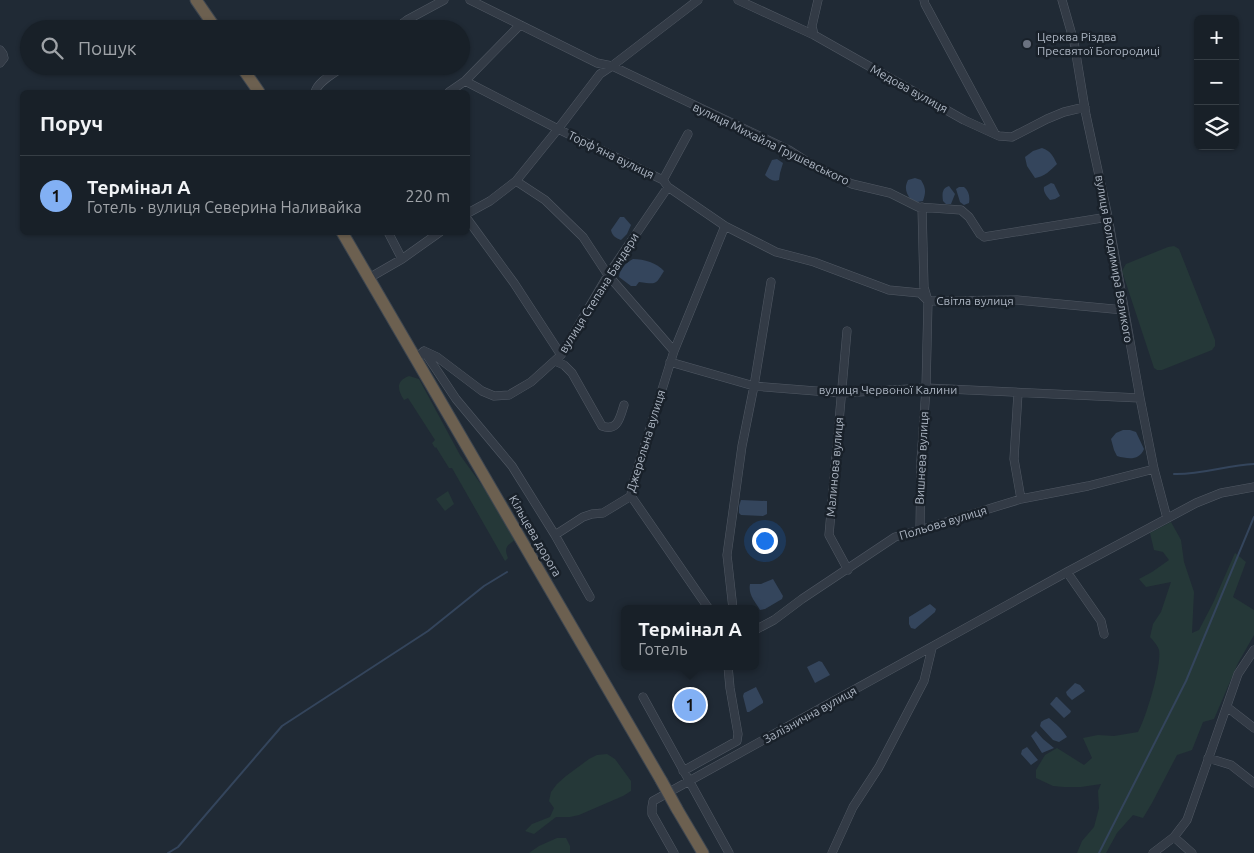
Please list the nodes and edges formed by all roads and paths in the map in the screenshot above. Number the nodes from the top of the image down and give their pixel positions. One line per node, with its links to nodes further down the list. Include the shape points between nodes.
1 (196, 0): 9 (highway)
2 (444, 0): 10 (street)
3 (470, 0): 11 (street, вулиця Михайла Грушевського)
4 (698, 0): 15 (street)
5 (738, 0): 12 (street, Медова вулиця)
6 (818, 0): 12 (street, via 812,26)
7 (1062, 0): 22 (street, вулиця Володимира Великого, via 1074,42)
8 (922, 1): 25 (street)
9 (210, 20)
10 (407, 20)
11 (520, 25): 15 (street, вулиця Михайла Грушевського, via 597,63); 18 (street)
12 (814, 35): 25 (street, Медова вулиця, via 964,120)
13 (0, 50): 14 (street, via 4,58)
14 (0, 63)
15 (612, 66): 23 (street, via 600,74); 29 (street, вулиця Михайла Грушевського, via 789,150 852,184 890,193)
16 (247, 75): 19 (highway)
17 (332, 75): 20 (street)
18 (465, 81): 21 (street); 23 (street, Торф'яна вулиця)
19 (258, 90)
20 (315, 90)
21 (452, 90)
22 (1085, 106): 25 (street, Медова вулиця, via 1064,112 1012,137); 32 (street, вулиця Володимира Великого)
23 (558, 129): 26 (street, Торф'яна вулиця); 27 (street)
24 (688, 134): 26 (street)
25 (995, 134)
26 (663, 180): 28 (street, Торф'яна вулиця)
27 (516, 181): 30 (street); 39 (street, via 544,200 583,237)
28 (668, 187): 33 (street, Торф'яна вулиця); 39 (street, вулиця Степана Бандери)
29 (922, 207): 32 (street, вулиця Михайла Грушевського, via 961,210 984,237); 42 (street, Вишнева вулиця, via 924,287)
30 (470, 212)
31 (470, 216): 47 (street)
32 (1108, 217): 43 (street, вулиця Володимира Великого)
33 (725, 226): 37 (street, Торф'яна вулиця); 45 (street, Джерельна вулиця)
34 (344, 235): 40 (highway, Кільцева дорога)
35 (390, 235): 38 (street)
36 (436, 235): 38 (street)
37 (776, 252): 42 (street, Світла вулиця, via 814,262 889,290 920,293)
38 (402, 259): 40 (street)
39 (608, 275): 45 (street); 47 (street, вулиця Степана Бандери)
40 (369, 278): 46 (highway, Кільцева дорога)
41 (771, 282): 50 (street)
42 (928, 301): 43 (street, Світла вулиця, via 1017,300); 51 (street, Вишнева вулиця)
43 (1124, 310): 54 (street, вулиця Володимира Великого)
44 (847, 331): 52 (street, Малинова вулиця)
45 (674, 351): 49 (street, Джерельна вулиця)
46 (420, 355): 48 (street, вулиця Степана Бандери, via 437,357 482,391 494,396 508,395 531,382); 62 (street, via 512,466); 83 (highway, Кільцева дорога, bridge)
47 (561, 355): 48 (street, вулиця Степана Бандери)
48 (555, 361): 55 (street, via 572,373 605,428 616,425)
49 (670, 362): 50 (street, вулиця Червоної Калини); 58 (street, Джерельна вулиця)
50 (754, 386): 52 (street, вулиця Червоної Калини); 67 (street, via 727,555)
51 (926, 388): 52 (street, вулиця Червоної Калини); 53 (street, вулиця Червоної Калини); 61 (street, Вишнева вулиця)
52 (841, 393): 63 (street, Малинова вулиця, via 829,534)
53 (1018, 393): 54 (street, вулиця Червоної Калини); 59 (street, via 1014,459)
54 (1140, 398): 56 (street, вулиця Володимира Великого)
55 (624, 405)
56 (1154, 469): 59 (street, Польова вулиця); 60 (street, вулиця Володимира Великого)
57 (1254, 488): 60 (street, Залізнична вулиця, via 1221,493)
58 (631, 496): 62 (street, Джерельна вулиця, via 603,513 583,517); 66 (street)
59 (1021, 499): 61 (street, Польова вулиця)
60 (1167, 518): 64 (street, Залізнична вулиця)
61 (920, 530): 63 (street, Польова вулиця, via 896,537)
62 (555, 535): 65 (street)
63 (848, 570): 68 (street, Польова вулиця)
64 (1068, 572): 69 (street, via 1101,621); 70 (street, Залізнична вулиця)
65 (590, 597)
66 (706, 605)
67 (733, 605)
68 (759, 628)
69 (1104, 634)
70 (932, 648): 79 (street, Залізнична вулиця); 85 (street, via 924,681 879,767 853,807)
71 (1254, 650): 72 (street)
72 (1251, 660): 75 (street, via 1238,674)
73 (728, 670): 78 (street, via 737,740)
74 (643, 697): 78 (street)
75 (1227, 707): 76 (street); 77 (street)
76 (1254, 728)
77 (1208, 758): 80 (street, via 1231,765); 81 (street, via 1187,820)
78 (683, 771): 79 (street)
79 (689, 782): 82 (street, Залізнична вулиця, via 653,801 652,814); 84 (street)
80 (1254, 783)
81 (1174, 837): 86 (street); 87 (street)
82 (674, 853)
83 (703, 853)
84 (729, 853)
85 (832, 853)
86 (1153, 853)
87 (1192, 853)

